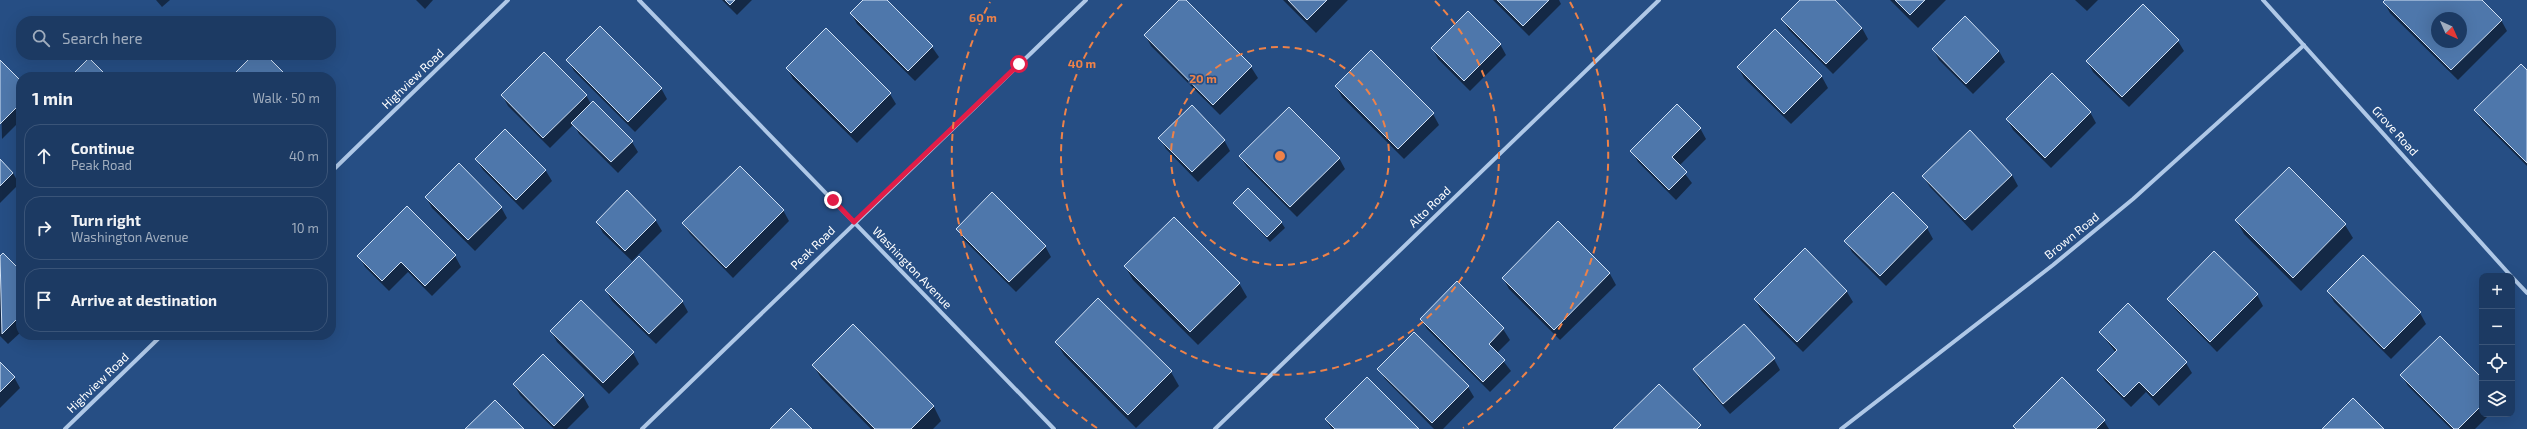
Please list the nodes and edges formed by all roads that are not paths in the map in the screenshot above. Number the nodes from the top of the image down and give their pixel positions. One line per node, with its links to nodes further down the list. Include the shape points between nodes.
1 (508, 0): 7 (street, Highview Road)
2 (639, 0): 8 (street, Washington Avenue)
3 (1086, 0): 8 (street, Peak Road)
4 (1659, 0): 16 (street, Alto Road)
5 (2263, 0): 6 (street, Grove Road)
6 (2304, 45): 9 (street, Grove Road); 17 (street, Brown Road, via 2115,214)
7 (336, 167)
8 (854, 222): 14 (street, Peak Road); 15 (street, Washington Avenue)
9 (2509, 273)
10 (2515, 279): 11 (street, Grove Road)
11 (2527, 293)
12 (157, 340): 13 (street, Highview Road)
13 (65, 429)
14 (642, 429)
15 (1054, 429)
16 (1216, 429)
17 (1841, 429)

